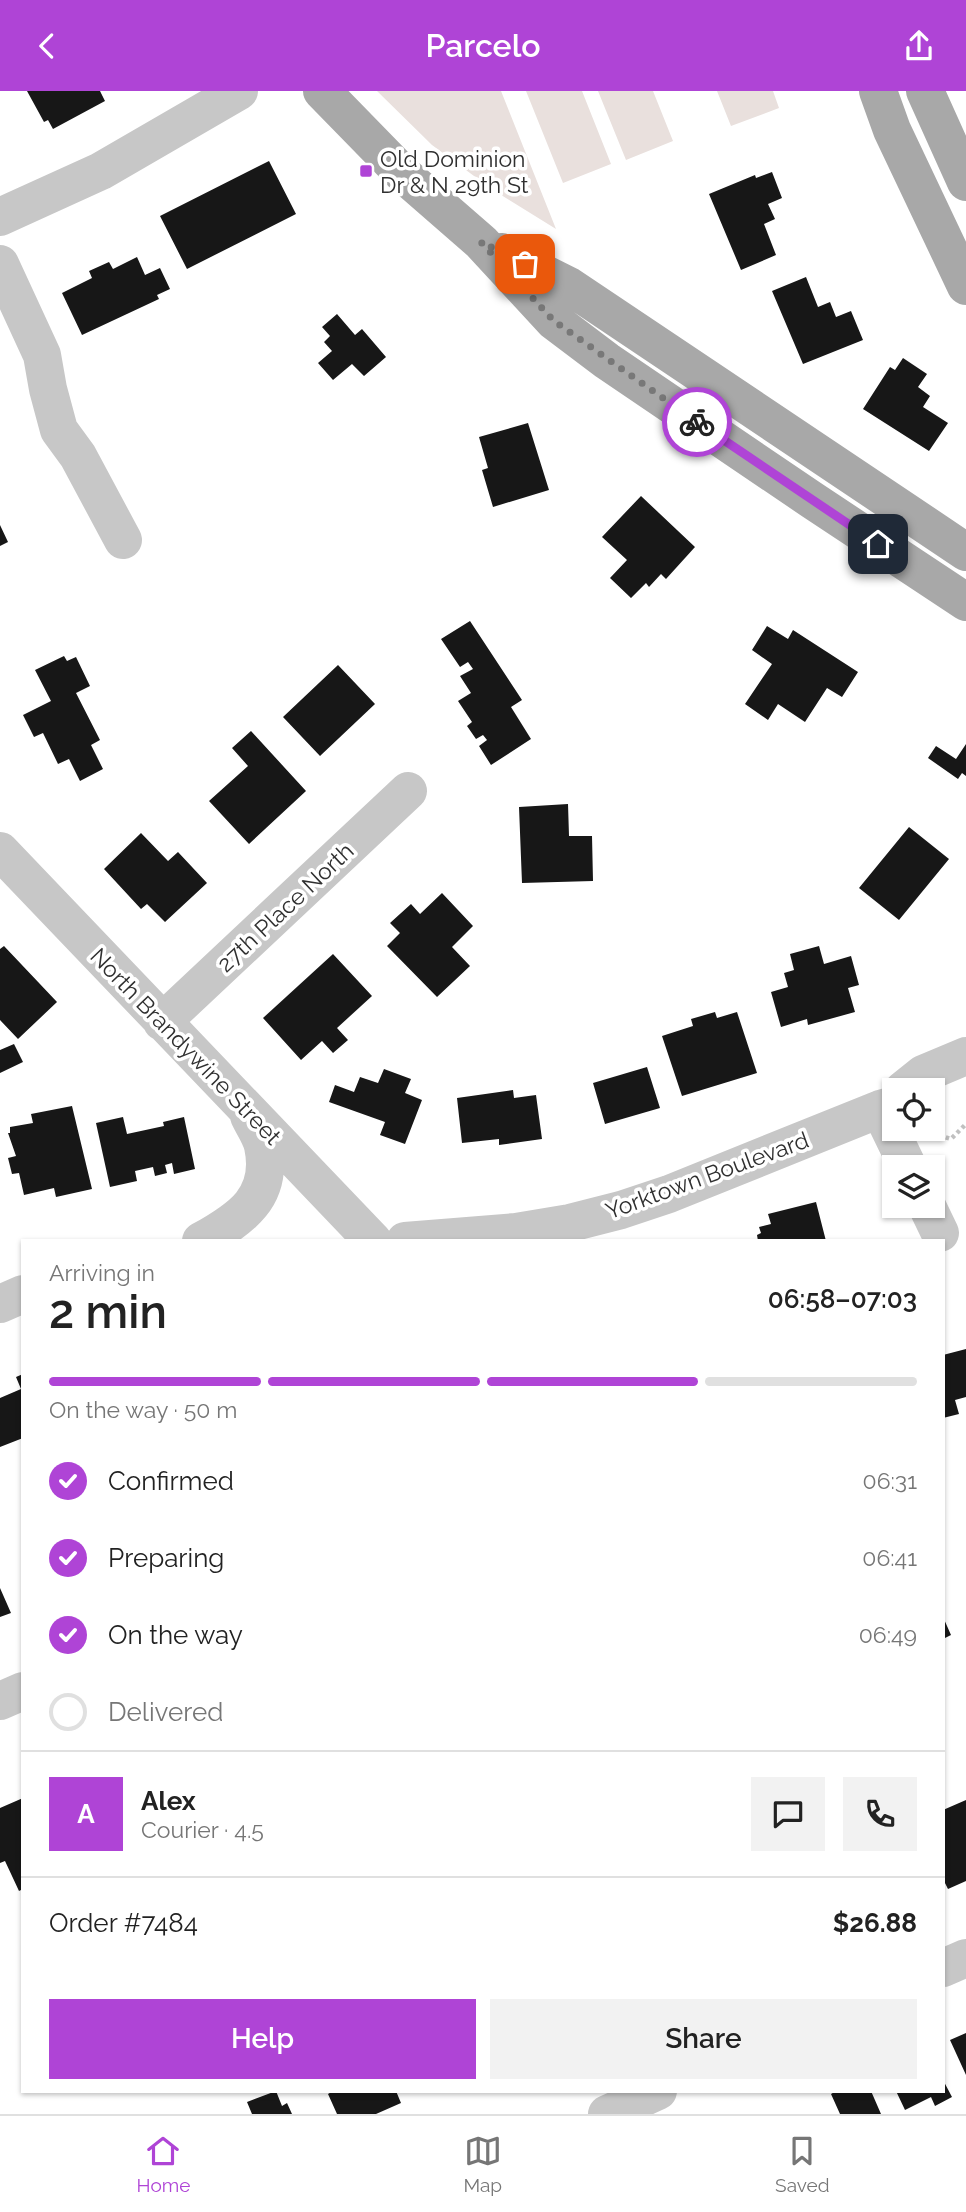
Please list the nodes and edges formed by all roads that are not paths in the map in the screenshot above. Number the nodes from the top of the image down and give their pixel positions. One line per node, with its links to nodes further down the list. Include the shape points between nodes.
1 (322, 91): 7 (main road, via 404,175)
2 (878, 91): 9 (main road)
3 (925, 91): 5 (main road)
4 (235, 92): 6 (street, via 101,171)
5 (966, 181)
6 (0, 217)
7 (481, 242): 11 (main road, via 569,286); 12 (main road, via 554,321)
8 (0, 264): 10 (street, via 42,355 59,430)
9 (966, 286)
10 (123, 540)
11 (966, 552)
12 (966, 602)
13 (408, 791): 15 (street, 27th Place North)
14 (1, 855): 15 (street, North Brandywine Street)
15 (162, 1022): 20 (street, North Brandywine Street)
16 (966, 1056): 17 (street, Yorktown Boulevard)
17 (918, 1078)
18 (966, 1081): 19 (street)
19 (945, 1103)
20 (243, 1105): 22 (street, via 263,1144 265,1173 258,1196 232,1224); 23 (street, North Brandywine Street)
21 (882, 1105): 24 (street, Yorktown Boulevard, via 621,1210 516,1232)
22 (205, 1239)
23 (371, 1239)
24 (430, 1239)
25 (21, 1295): 26 (street)
26 (0, 1304)
27 (21, 1692): 28 (street)
28 (0, 1701)
29 (966, 1958): 30 (street)
30 (945, 1967)
31 (654, 2093): 32 (street)
32 (607, 2114)

